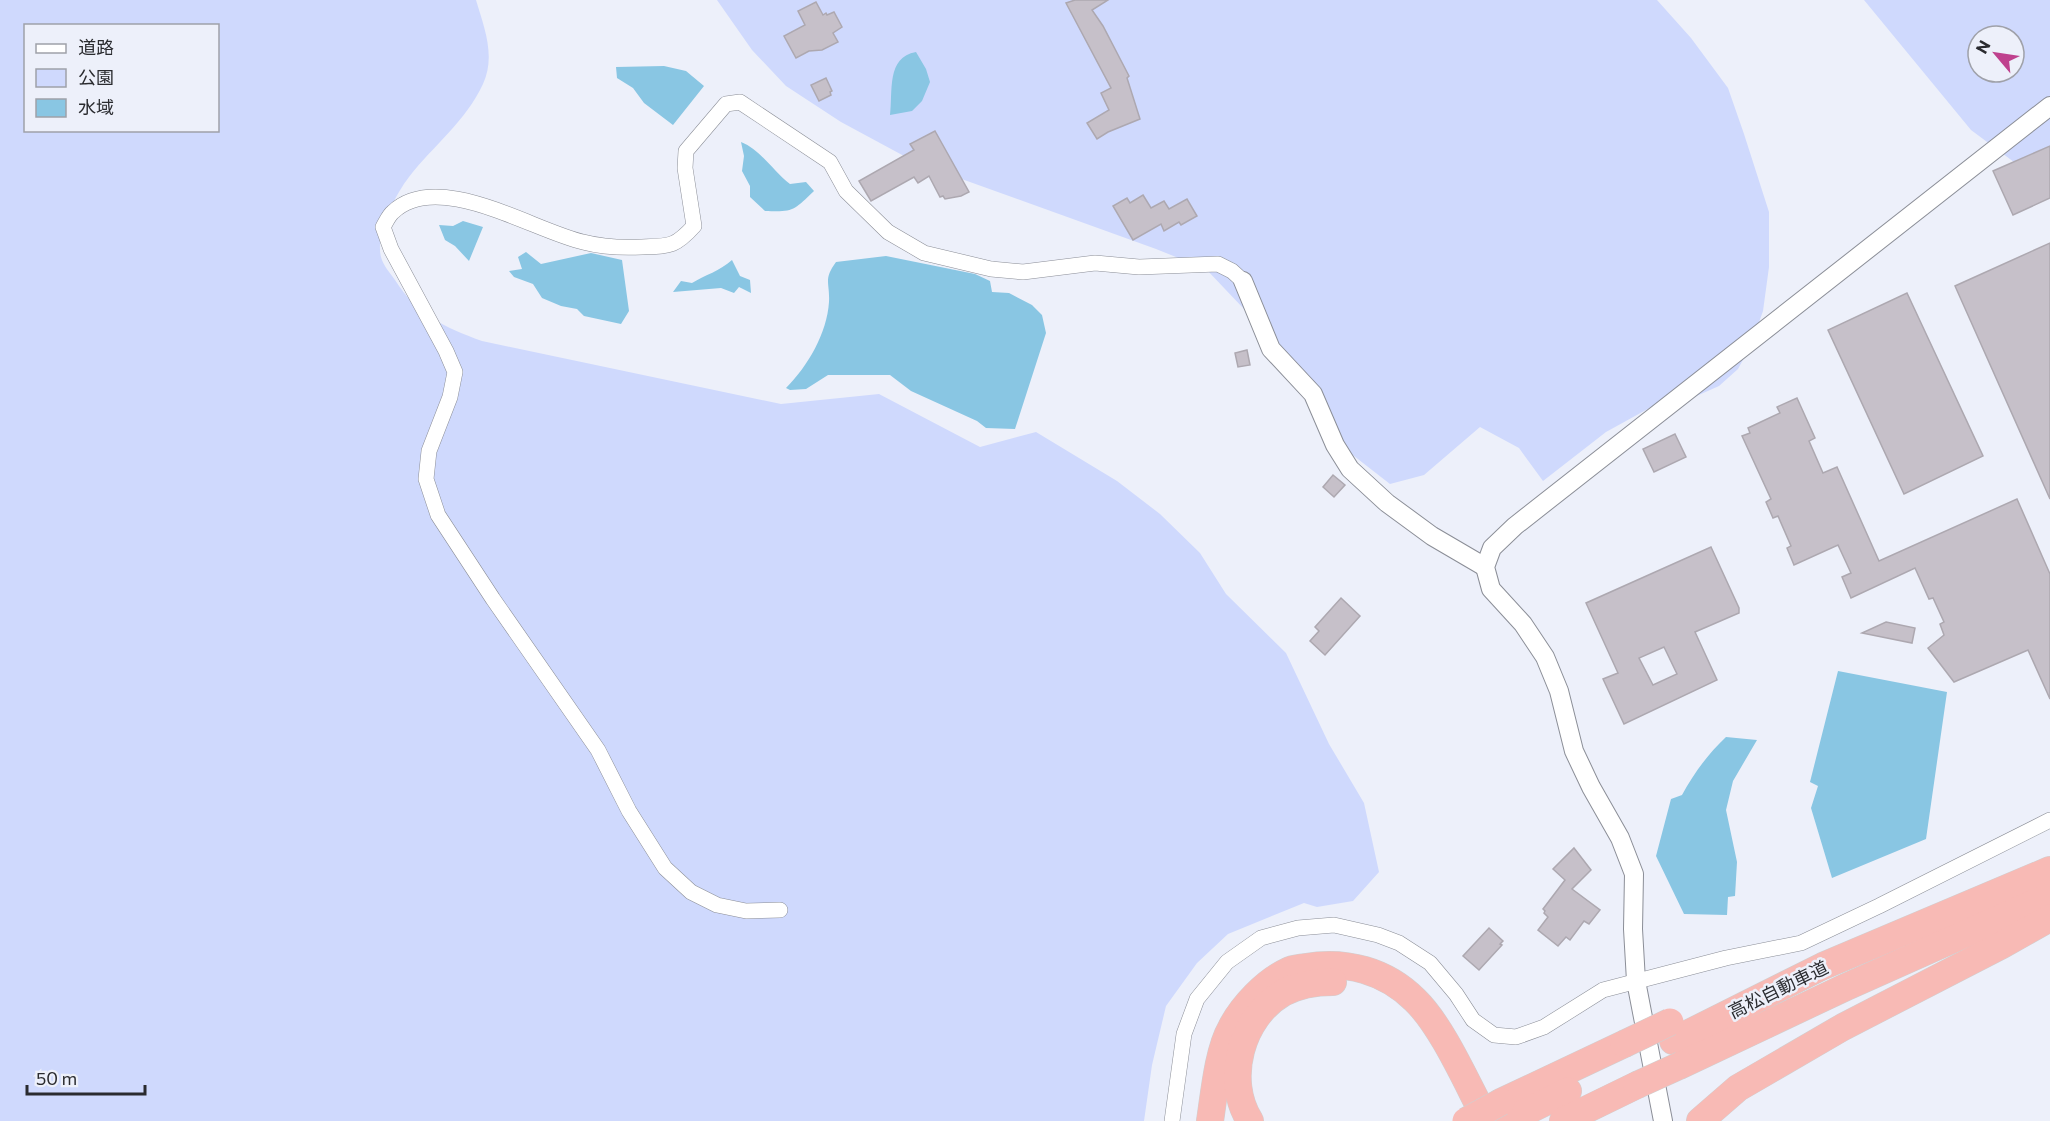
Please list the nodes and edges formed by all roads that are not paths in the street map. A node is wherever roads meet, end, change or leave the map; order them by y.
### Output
1 (2050, 106) edge
2 (1243, 281) joint
3 (1485, 567) junction
4 (2050, 820) edge
5 (2050, 870) edge
6 (2050, 896) edge
7 (780, 910) dead end
8 (2050, 918) edge
9 (1994, 922) junction
10 (1636, 981) junction
11 (1675, 1043) junction
12 (1630, 1064) junction
13 (1502, 1116) edge
14 (1172, 1121) edge
15 (1210, 1121) edge
16 (1250, 1121) edge
17 (1468, 1121) edge
18 (1563, 1121) edge
19 (1663, 1121) edge
20 (1700, 1121) edge

1 - 3 street
2 - 3 street
2 - 7 street
3 - 10 street
4 - 10 street
5 - 9 highway, 高松自動車道
6 - 9 highway, 高松自動車道
8 - 9 highway
9 - 11 highway, 高松自動車道
9 - 11 highway, 高松自動車道
9 - 20 highway
10 - 14 street
10 - 19 street
11 - 12 highway, 高松自動車道, bridge
11 - 12 highway, bridge
12 - 13 highway
12 - 18 highway, 高松自動車道
13 - 15 highway
13 - 17 highway, bridge
16 - 17 highway

